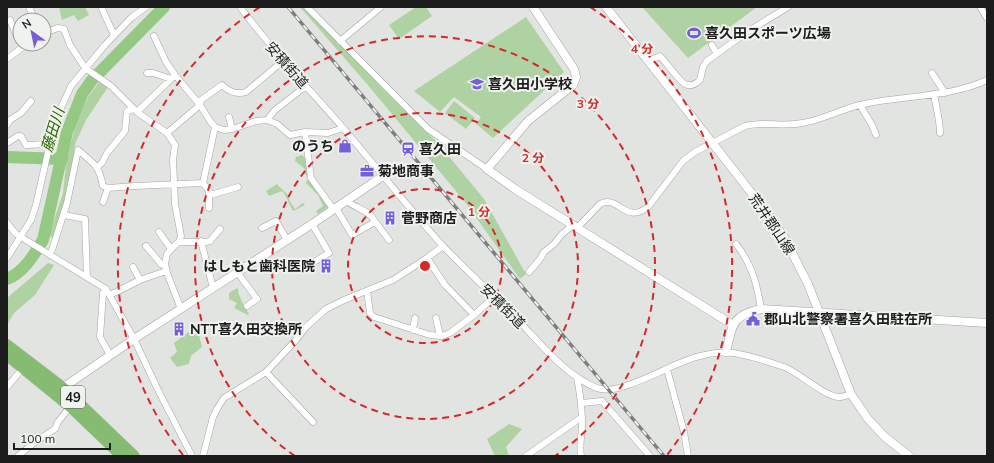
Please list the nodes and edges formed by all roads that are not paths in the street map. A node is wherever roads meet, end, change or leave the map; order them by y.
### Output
1 (146, 7) edge
2 (240, 7) edge
3 (307, 7) edge
4 (381, 7) edge
5 (533, 7) edge
6 (606, 7) edge
7 (788, 7) edge
8 (980, 7) edge
9 (102, 9) dead end
10 (987, 18) edge
11 (10, 20) dead end
12 (12, 25) edge
13 (52, 30) edge
14 (114, 35) junction
15 (154, 36) dead end
16 (340, 41) junction
17 (712, 45) dead end
18 (16, 52) edge
19 (717, 54) junction
20 (7, 59) edge
21 (648, 60) junction
22 (283, 61) junction
23 (85, 68) junction
24 (932, 72) dead end
25 (147, 73) dead end
26 (173, 77) junction
27 (987, 80) edge
28 (306, 86) junction
29 (945, 93) junction
30 (934, 94) junction
31 (31, 101) dead end
32 (200, 105) junction
33 (860, 105) junction
34 (136, 111) junction
35 (229, 117) dead end
36 (267, 120) junction
37 (7, 126) edge
38 (215, 127) junction
39 (343, 128) junction
40 (232, 129) junction
41 (305, 132) junction
42 (940, 133) dead end
43 (167, 134) junction
44 (876, 135) dead end
45 (7, 143) edge
46 (49, 144) junction
47 (713, 144) junction
48 (97, 167) junction
49 (487, 169) junction
50 (383, 176) junction
51 (203, 183) junction
52 (174, 185) junction
53 (238, 187) dead end
54 (108, 188) junction
55 (210, 195) junction
56 (347, 201) junction
57 (104, 202) dead end
58 (209, 208) dead end
59 (335, 209) junction
60 (64, 215) junction
61 (374, 220) junction
62 (7, 223) edge
63 (312, 224) junction
64 (575, 227) junction
65 (262, 228) dead end
66 (220, 229) dead end
67 (159, 232) dead end
68 (20, 236) junction
69 (287, 240) junction
70 (389, 240) dead end
71 (201, 241) junction
72 (179, 242) junction
73 (736, 244) dead end
74 (146, 246) dead end
75 (443, 246) junction
76 (171, 249) junction
77 (51, 252) junction
78 (7, 258) edge
79 (427, 258) junction
80 (133, 267) dead end
81 (166, 268) junction
82 (304, 268) dead end
83 (237, 272) junction
84 (529, 272) dead end
85 (87, 277) junction
86 (140, 280) junction
87 (213, 288) junction
88 (106, 289) junction
89 (367, 291) junction
90 (110, 295) junction
91 (494, 296) junction
92 (247, 306) dead end
93 (181, 309) junction
94 (761, 309) junction
95 (819, 313) junction
96 (474, 315) junction
97 (415, 318) dead end
98 (436, 318) dead end
99 (987, 323) edge
100 (732, 324) junction
101 (413, 330) junction
102 (440, 336) junction
103 (134, 339) junction
104 (7, 345) edge
105 (726, 352) junction
106 (7, 355) edge
107 (110, 355) junction
108 (24, 368) junction
109 (667, 369) junction
110 (266, 372) junction
111 (577, 377) junction
112 (7, 387) edge
113 (59, 391) junction
114 (851, 394) junction
115 (582, 403) junction
116 (70, 407) junction
117 (582, 417) junction
118 (313, 422) dead end
119 (18, 456) edge
120 (122, 456) edge
121 (134, 456) edge
122 (192, 456) edge
123 (203, 456) edge
124 (526, 456) edge
125 (581, 456) edge
126 (650, 456) edge
127 (688, 456) edge
128 (909, 456) edge

1 - 14 street
2 - 22 street, 安積街道
3 - 16 street
4 - 16 street
5 - 49 street
6 - 21 street, 荒井郡山線
7 - 19 street
8 - 10 street
9 - 14 street
11 - 12 street
13 - 23 street
14 - 23 street
15 - 26 street
16 - 49 street
17 - 19 street
18 - 20 street
19 - 21 street
21 - 47 street, 荒井郡山線
22 - 28 street, 安積街道
22 - 32 street
23 - 34 street
23 - 46 street
24 - 29 street
25 - 26 street
26 - 32 street
26 - 34 street
27 - 29 street
28 - 36 street
28 - 39 street, 安積街道
29 - 30 street
30 - 33 street
30 - 42 street
31 - 37 street
32 - 38 street
32 - 43 street
33 - 44 street
33 - 47 street
34 - 43 street
34 - 48 street
35 - 40 street
36 - 40 street
36 - 41 street
38 - 40 street
38 - 51 street
39 - 41 street
39 - 50 street, 安積街道
41 - 59 street
43 - 52 street
45 - 46 street
46 - 68 street
47 - 64 street
47 - 95 street, 荒井郡山線
48 - 54 street
48 - 60 street
49 - 64 street
50 - 56 street
50 - 75 street, 安積街道
51 - 52 street
51 - 55 street
52 - 54 street
52 - 72 street
53 - 55 street
54 - 57 street
55 - 58 street
56 - 59 street
56 - 61 street
59 - 61 street
59 - 63 street
60 - 77 street
60 - 85 street
61 - 70 street
62 - 68 street
63 - 69 street
63 - 82 street
64 - 84 street
64 - 100 street
65 - 69 street
66 - 71 street
67 - 76 street
68 - 77 street
68 - 78 street
69 - 83 street
71 - 72 street
71 - 87 street
72 - 76 street
73 - 94 street
74 - 81 street
75 - 79 street
75 - 91 street, 安積街道
76 - 81 street
77 - 85 street
79 - 89 street
79 - 96 street
80 - 86 street
81 - 86 street
81 - 93 street
83 - 87 street
83 - 92 street
85 - 88 street
86 - 90 street
87 - 93 street
88 - 90 street
88 - 107 street
89 - 101 street
89 - 110 street
90 - 103 street
91 - 96 street
91 - 111 street, 安積街道
93 - 103 street
94 - 95 street
94 - 100 street
95 - 99 street
95 - 114 street, 荒井郡山線
96 - 102 street
97 - 101 street
98 - 102 street
100 - 105 street
101 - 102 street
103 - 107 street
103 - 122 street
104 - 113 highway, 49
105 - 109 street, 安積街道
105 - 114 street, 安積街道
106 - 108 highway, 49
107 - 113 street
108 - 112 street
108 - 113 highway, 49
109 - 111 street, 安積街道
109 - 127 street
110 - 118 street
110 - 123 street
111 - 115 street
113 - 116 highway, 49
113 - 121 highway, 49
114 - 128 street, 荒井郡山線
115 - 117 street
115 - 126 street
116 - 119 street
116 - 120 highway, 49
117 - 124 street
117 - 125 street

